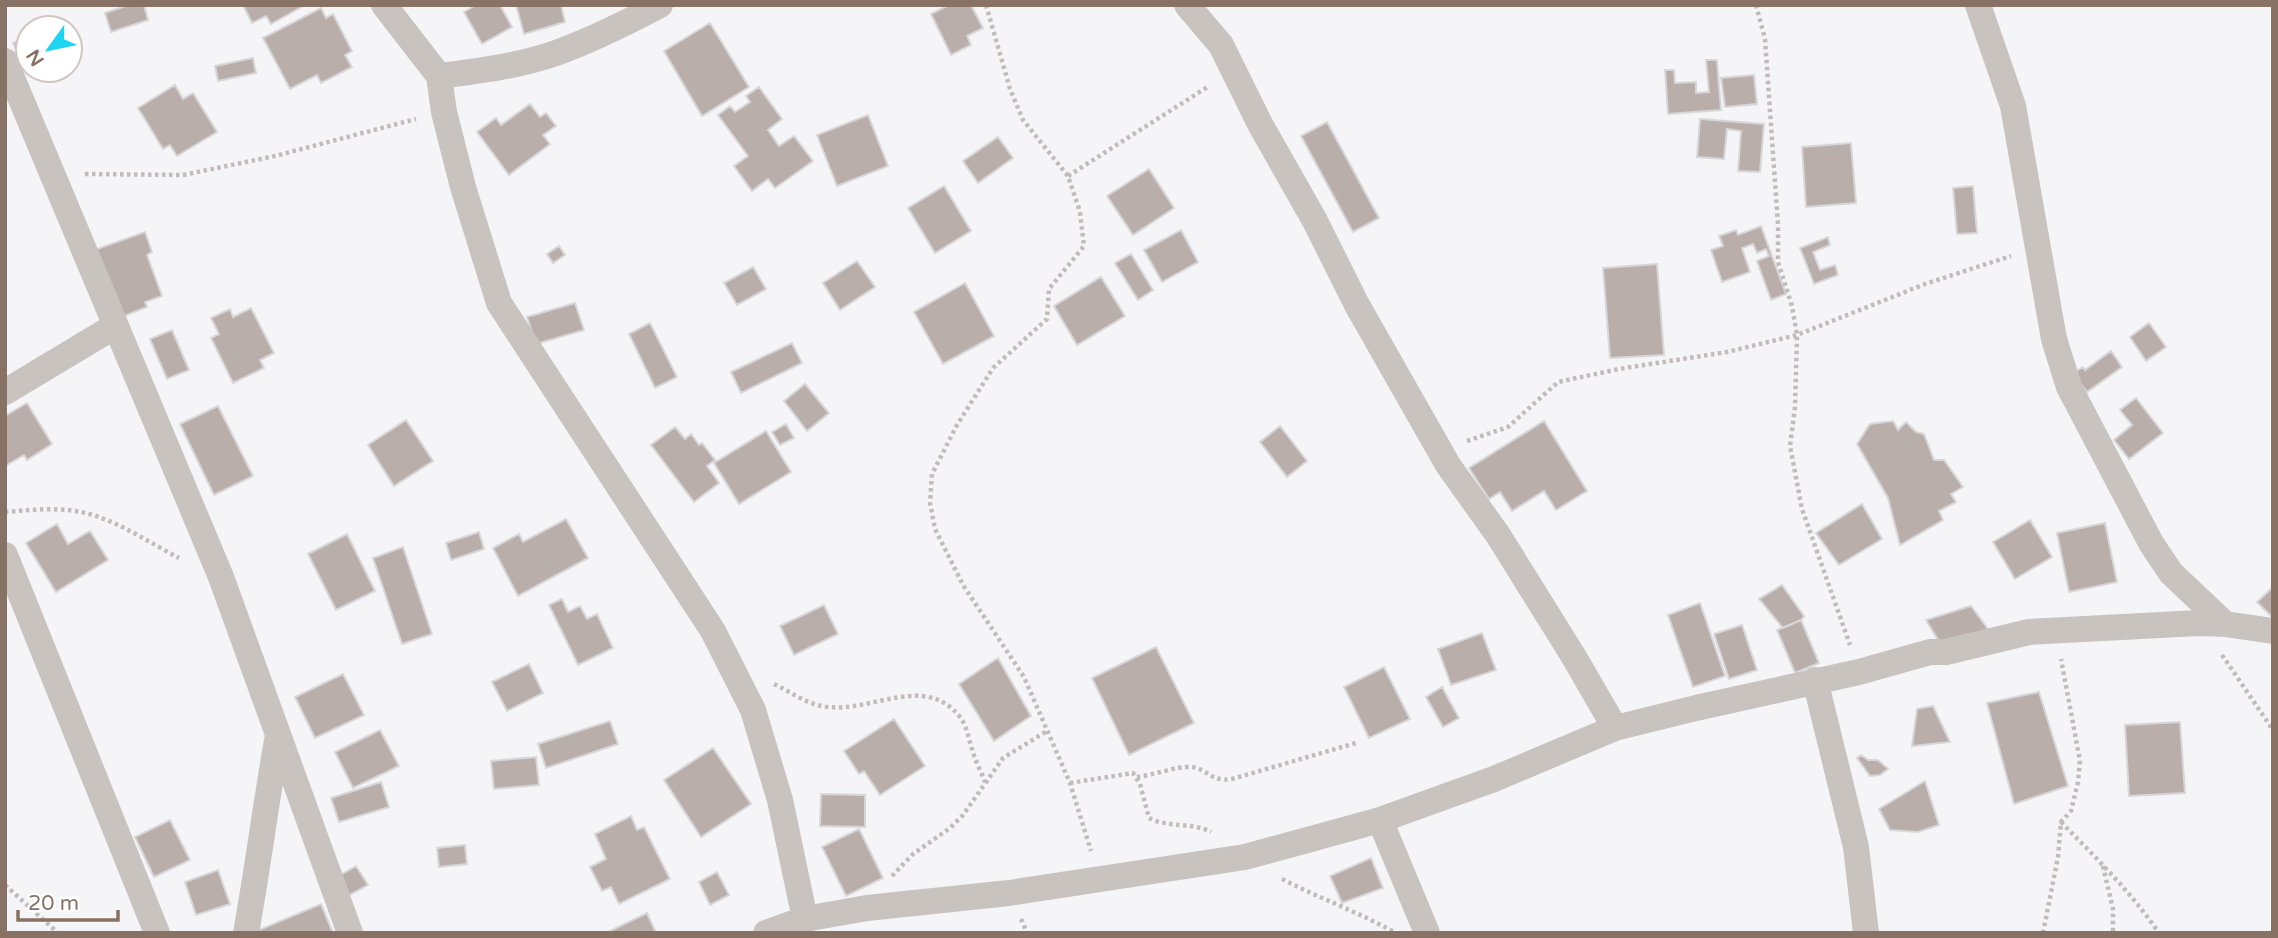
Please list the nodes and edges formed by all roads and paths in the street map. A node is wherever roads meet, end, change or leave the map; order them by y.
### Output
1 (384, 5) edge
2 (660, 5) edge
3 (986, 5) edge
4 (1187, 5) edge
5 (1756, 5) edge
6 (1978, 5) edge
7 (5, 61) edge
8 (1233, 70) junction
9 (439, 76) junction
10 (444, 112) junction
11 (50, 172) junction
12 (1068, 176) junction
13 (2039, 247) junction
14 (115, 326) junction
15 (1797, 335) junction
16 (5, 391) edge
17 (1440, 451) junction
18 (5, 512) edge
19 (5, 555) edge
20 (221, 577) junction
21 (2198, 623) junction
22 (2225, 624) junction
23 (2055, 630) junction
24 (2273, 631) edge
25 (732, 665) junction
26 (1859, 671) junction
27 (1815, 680) junction
28 (1615, 728) junction
29 (2273, 730) edge
30 (1047, 731) junction
31 (278, 734) junction
32 (1356, 743) dead end
33 (1137, 777) junction
34 (985, 782) junction
35 (1069, 783) junction
36 (1380, 820) junction
37 (2061, 822) junction
38 (1245, 857) junction
39 (2102, 865) junction
40 (1100, 878) junction
41 (5, 885) edge
42 (867, 908) junction
43 (805, 919) junction
44 (58, 933) edge
45 (157, 933) edge
46 (246, 933) edge
47 (350, 933) edge
48 (766, 933) edge
49 (1395, 933) edge
50 (1427, 933) edge
51 (1866, 933) edge
52 (2043, 933) edge
53 (2113, 933) edge
54 (2159, 933) edge

1 - 9 street
2 - 9 street
3 - 12 path
4 - 8 street
5 - 15 path
6 - 13 street
7 - 11 street
8 - 12 path
8 - 17 street
9 - 10 street
10 - 11 path
10 - 25 street
11 - 14 street
12 - 30 path
13 - 15 path
13 - 22 street
14 - 16 street
14 - 20 street
15 - 17 path
15 - 26 path
17 - 28 street
18 - 20 path
19 - 45 street
20 - 31 street
21 - 22 street
21 - 23 street
21 - 29 path
22 - 24 street
23 - 26 street
23 - 37 path
25 - 34 path
25 - 43 street
26 - 27 street
27 - 28 street
27 - 51 street
28 - 36 street
30 - 34 path
30 - 35 path
31 - 46 street
31 - 47 street
32 - 33 path
33 - 35 path
33 - 38 path
34 - 42 path
35 - 40 path
36 - 38 street
36 - 50 street
37 - 39 path
37 - 52 path
38 - 40 street
38 - 49 path
39 - 53 path
39 - 54 path
40 - 42 street
41 - 44 path
42 - 43 street
43 - 48 street

